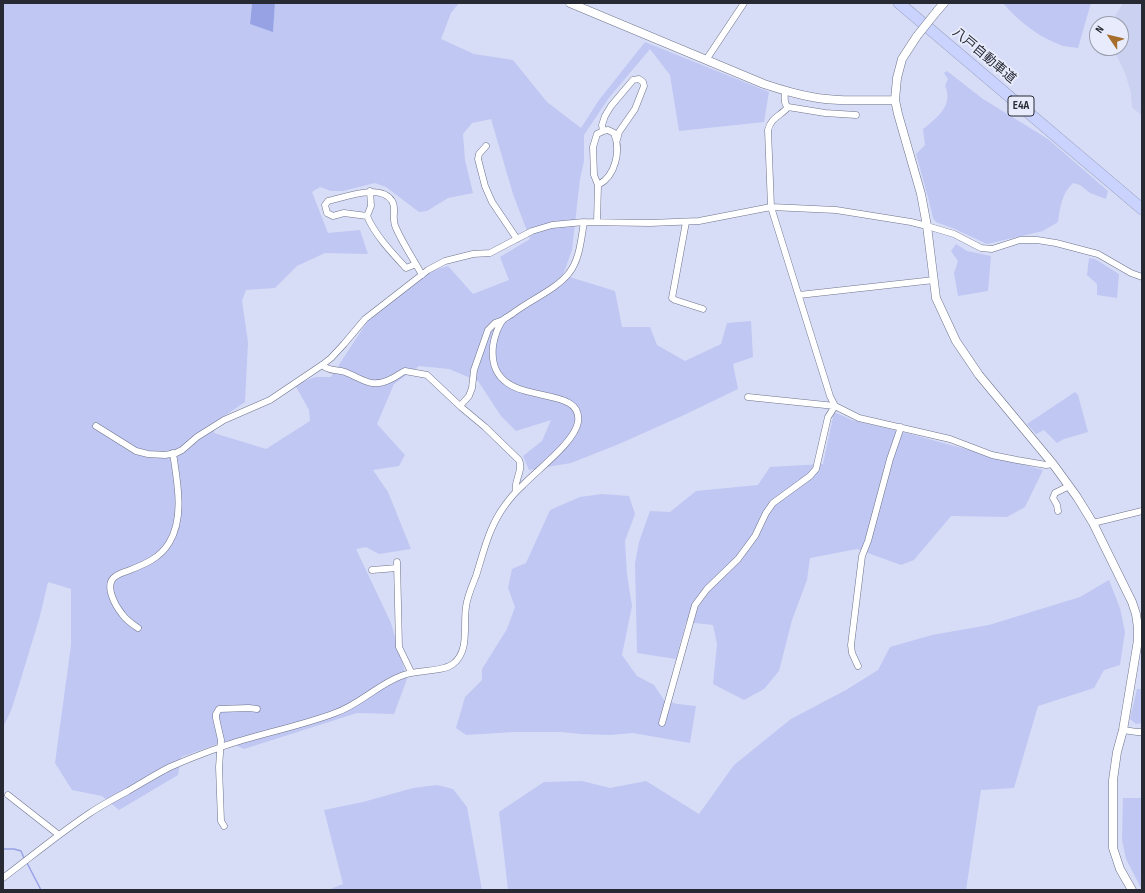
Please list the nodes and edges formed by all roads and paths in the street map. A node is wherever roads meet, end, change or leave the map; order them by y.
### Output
1 (570, 3) edge
2 (744, 3) edge
3 (899, 3) edge
4 (944, 3) edge
5 (706, 60) junction
6 (785, 90) junction
7 (895, 100) junction
8 (788, 107) junction
9 (856, 115) dead end
10 (603, 131) junction
11 (617, 140) junction
12 (486, 146) dead end
13 (598, 185) junction
14 (370, 192) junction
15 (771, 207) junction
16 (1142, 209) edge
17 (367, 216) junction
18 (584, 222) junction
19 (597, 222) junction
20 (686, 222) junction
21 (928, 226) junction
22 (517, 239) junction
23 (416, 264) junction
24 (422, 275) junction
25 (1142, 277) edge
26 (934, 280) junction
27 (799, 294) junction
28 (703, 309) dead end
29 (503, 320) junction
30 (322, 365) junction
31 (748, 397) dead end
32 (460, 406) junction
33 (834, 406) junction
34 (96, 426) dead end
35 (901, 427) junction
36 (173, 453) junction
37 (1053, 464) junction
38 (1069, 486) junction
39 (516, 492) junction
40 (1058, 511) dead end
41 (1142, 511) edge
42 (1093, 523) junction
43 (372, 570) dead end
44 (138, 628) dead end
45 (858, 666) dead end
46 (412, 672) junction
47 (257, 709) dead end
48 (662, 723) dead end
49 (1123, 730) junction
50 (1142, 732) edge
51 (220, 747) junction
52 (8, 795) dead end
53 (224, 826) dead end
54 (59, 835) junction
55 (3, 878) edge
56 (1132, 890) edge

1 - 5 street
2 - 5 street
3 - 16 highway, 八戸自動車道 / E4A
4 - 7 street, bridge
5 - 6 street
6 - 7 street
6 - 8 street
7 - 21 street
8 - 9 street
8 - 15 street
10 - 11 street
10 - 11 street
10 - 13 street
11 - 13 street
12 - 22 street
13 - 19 street
14 - 17 street
14 - 17 street
14 - 23 street
15 - 20 street
15 - 21 street
15 - 27 street
17 - 23 street
18 - 19 street
18 - 22 street
18 - 29 street
19 - 20 street
20 - 28 street
21 - 25 street
21 - 26 street
22 - 24 street
23 - 24 street
24 - 30 street
26 - 27 street
26 - 37 street
27 - 33 street
29 - 32 street
29 - 39 street
30 - 32 street
30 - 36 street
31 - 33 street
32 - 39 street
33 - 35 street
33 - 48 street
34 - 36 street
35 - 37 street
35 - 45 street
36 - 44 street
37 - 38 street
38 - 40 street
38 - 42 street
39 - 46 street
41 - 42 street
42 - 49 street
43 - 46 street
46 - 51 street
47 - 51 street
49 - 50 street
49 - 56 street
51 - 53 street
51 - 54 street
52 - 54 street
54 - 55 street

